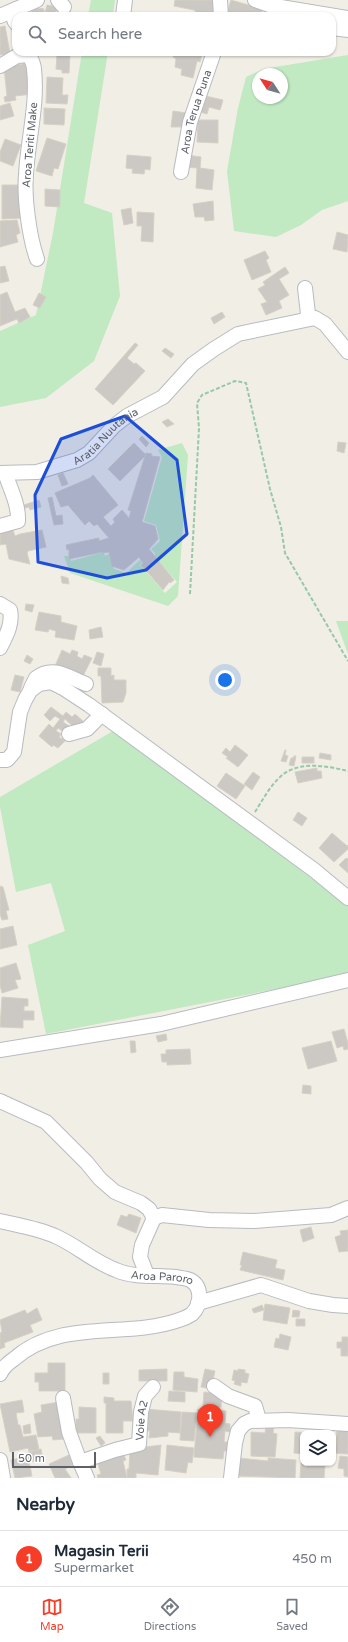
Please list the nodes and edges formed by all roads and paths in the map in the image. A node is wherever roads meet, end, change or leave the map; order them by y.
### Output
1 (37, 0) edge
2 (125, 0) edge
3 (220, 0) edge
4 (263, 1) edge
5 (16, 9) junction
6 (15, 12) edge
7 (124, 12) edge
8 (221, 12) edge
9 (318, 12) edge
10 (0, 16) edge
11 (336, 16) edge
12 (348, 18) edge
13 (336, 28) edge
14 (348, 30) edge
15 (17, 56) edge
16 (30, 56) edge
17 (213, 56) edge
18 (0, 66) edge
19 (181, 172) dead end
20 (37, 259) dead end
21 (306, 288) dead end
22 (306, 319) junction
23 (348, 352) edge
24 (2, 473) edge
25 (0, 526) edge
26 (190, 594) dead end
27 (0, 604) edge
28 (0, 648) edge
29 (348, 661) edge
30 (86, 684) dead end
31 (30, 691) junction
32 (102, 714) junction
33 (69, 734) dead end
34 (0, 760) edge
35 (348, 771) edge
36 (249, 822) junction
37 (348, 898) edge
38 (348, 980) edge
39 (0, 1050) edge
40 (0, 1101) edge
41 (348, 1208) edge
42 (154, 1218) junction
43 (0, 1220) edge
44 (147, 1275) junction
45 (198, 1303) junction
46 (348, 1306) edge
47 (1, 1370) edge
48 (154, 1386) dead end
49 (214, 1386) dead end
50 (63, 1398) dead end
51 (259, 1420) junction
52 (348, 1424) edge
53 (0, 1460) edge
54 (80, 1462) junction
55 (2, 1478) edge
56 (87, 1478) edge
57 (231, 1478) edge

1 - 5 street
2 - 7 street
3 - 8 street
4 - 9 street
5 - 6 street
5 - 10 street
11 - 12 street
13 - 14 street
15 - 18 street, Aroa Teriti Make
16 - 20 street, Aroa Teriti Make
17 - 19 street, Aroa Terua Puna
21 - 22 street
22 - 23 street
22 - 24 street, Aratia Nuutania
24 - 25 street
26 - 29 path
27 - 28 street
30 - 31 street
31 - 32 street
31 - 34 street
32 - 33 street
32 - 36 street
35 - 36 path
36 - 37 street
38 - 39 street
40 - 42 street
41 - 42 street
42 - 44 street
43 - 44 street, Aroa Paroro
44 - 45 street, Aroa Paroro
45 - 46 street
45 - 47 street, Aroa Paroro
48 - 54 street, Voie A2
49 - 51 street
50 - 54 street
51 - 52 street
51 - 57 street
53 - 55 street
54 - 56 street

